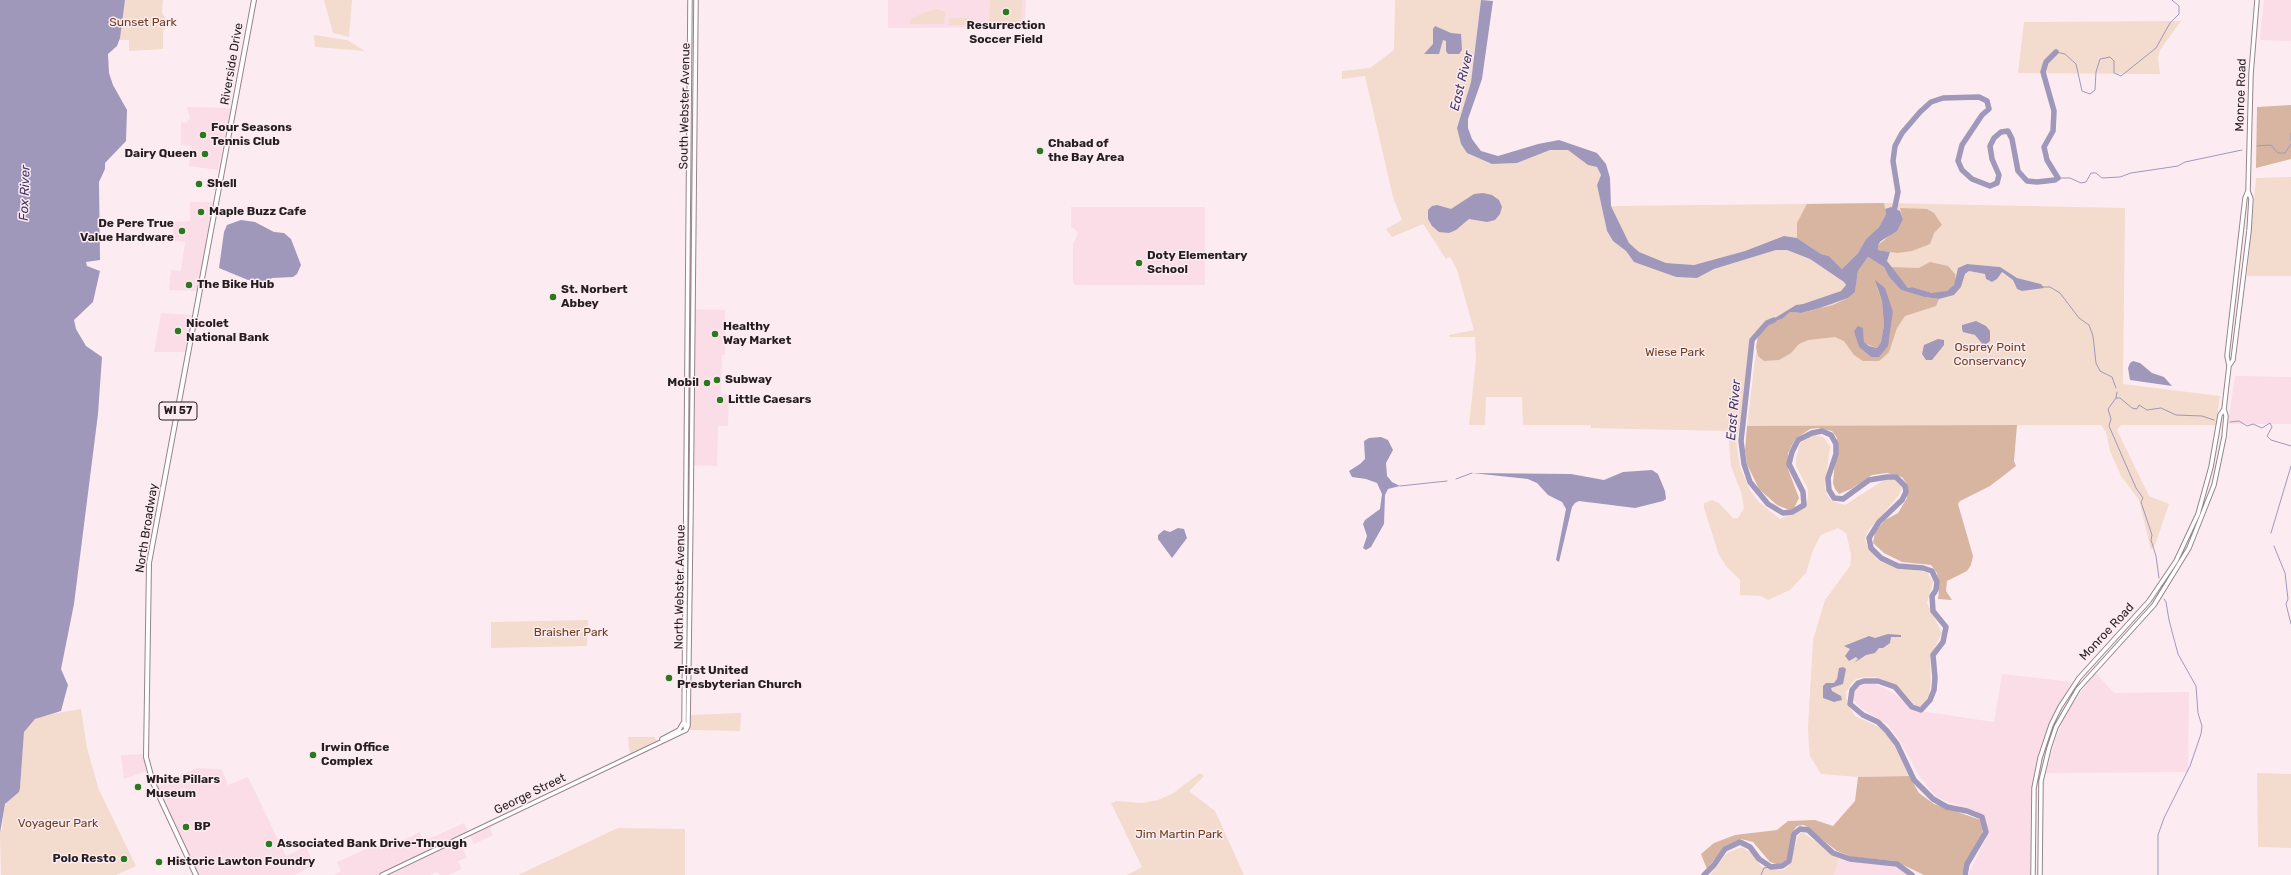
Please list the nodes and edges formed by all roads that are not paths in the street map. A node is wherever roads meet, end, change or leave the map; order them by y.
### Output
1 (254, 0) edge
2 (690, 0) edge
3 (696, 0) edge
4 (2257, 0) edge
5 (2248, 191) junction
6 (688, 212) joint
7 (694, 213) joint
8 (209, 249) joint
9 (2229, 366) junction
10 (2224, 409) junction
11 (684, 722) junction
12 (686, 730) junction
13 (656, 744) junction
14 (196, 875) edge
15 (382, 875) edge
16 (2033, 875) edge
17 (2040, 875) edge

1 - 8 main road, Riverside Drive / WI 57
2 - 6 main road, South Webster Avenue
3 - 7 main road, South Webster Avenue
4 - 5 main road, Monroe Road
5 - 9 main road, Monroe Road
5 - 9 main road, Monroe Road
6 - 11 main road, North Webster Avenue
7 - 12 main road, North Webster Avenue
8 - 14 main road, North Broadway / WI 57
9 - 10 main road, Monroe Road
10 - 16 main road, Monroe Road
10 - 17 main road, Monroe Road
11 - 12 main road, North Webster Avenue
11 - 13 main road
12 - 13 main road, George Street
13 - 15 main road, George Street

